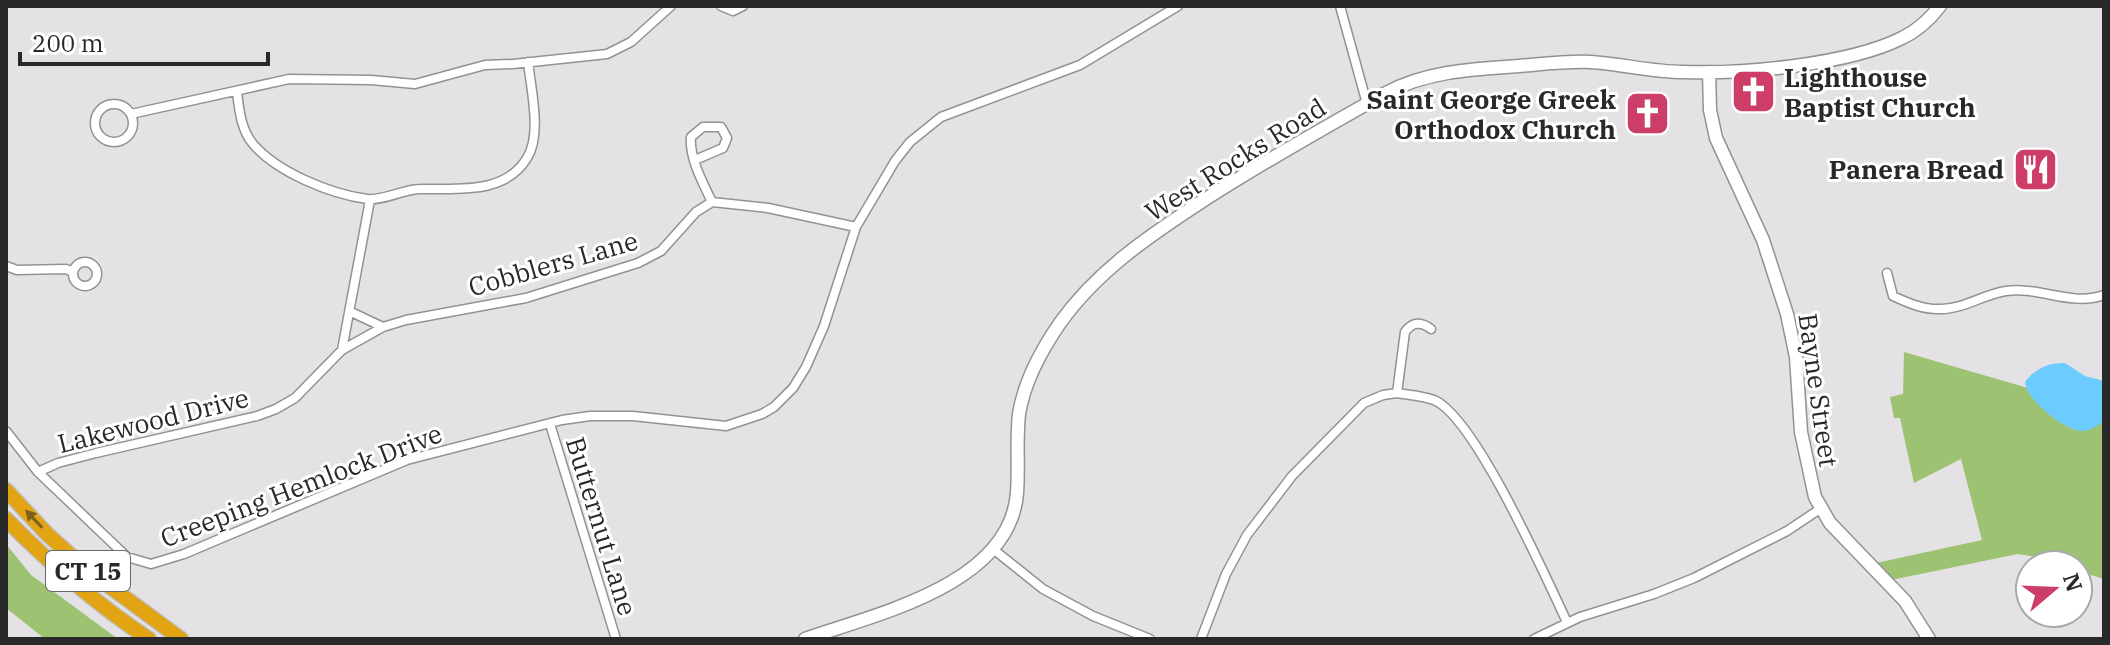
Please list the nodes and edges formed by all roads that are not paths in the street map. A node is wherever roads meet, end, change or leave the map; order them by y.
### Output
1 (671, 6) edge
2 (721, 6) edge
3 (743, 6) edge
4 (1178, 6) edge
5 (1340, 6) edge
6 (1940, 6) edge
7 (528, 62) junction
8 (1709, 72) junction
9 (237, 92) junction
10 (1367, 104) junction
11 (131, 114) junction
12 (695, 160) junction
13 (370, 200) junction
14 (712, 202) junction
15 (856, 227) junction
16 (6, 266) edge
17 (73, 272) dead end
18 (1887, 273) dead end
19 (2104, 295) edge
20 (351, 312) junction
21 (383, 327) junction
22 (1431, 329) dead end
23 (342, 350) junction
24 (1397, 393) junction
25 (550, 424) junction
26 (6, 431) edge
27 (38, 472) junction
28 (6, 490) edge
29 (1820, 509) junction
30 (6, 519) edge
31 (993, 549) junction
32 (1567, 622) junction
33 (1128, 635) edge
34 (149, 639) edge
35 (181, 639) edge
36 (616, 639) edge
37 (805, 639) edge
38 (1150, 639) edge
39 (1201, 639) edge
40 (1534, 639) edge
41 (1929, 639) edge

1 - 7 street
2 - 3 street
4 - 15 street, Creeping Hemlock Drive
5 - 10 street
6 - 8 main road, West Rocks Road
7 - 9 street
7 - 13 street
8 - 10 main road, West Rocks Road
8 - 29 main road, Bayne Street
9 - 11 street
9 - 13 street
10 - 31 main road, West Rocks Road
11 - 11 street
12 - 12 street
12 - 14 street
13 - 20 street
14 - 15 street
14 - 21 street, Cobblers Lane
15 - 25 street, Creeping Hemlock Drive
16 - 17 street
18 - 19 street
20 - 21 street
20 - 23 street
21 - 23 street, Cobblers Lane
22 - 24 street
23 - 27 street, Lakewood Drive
24 - 32 street
24 - 39 street
25 - 27 street, Creeping Hemlock Drive
25 - 36 street, Butternut Lane
26 - 27 street, Creeping Hemlock Drive
35 -> 28 highway, CT 15
29 - 32 street
29 - 41 main road, Bayne Street
30 - 34 highway, CT 15
31 - 33 street
31 - 37 main road, West Rocks Road
32 - 40 street
33 - 38 street

